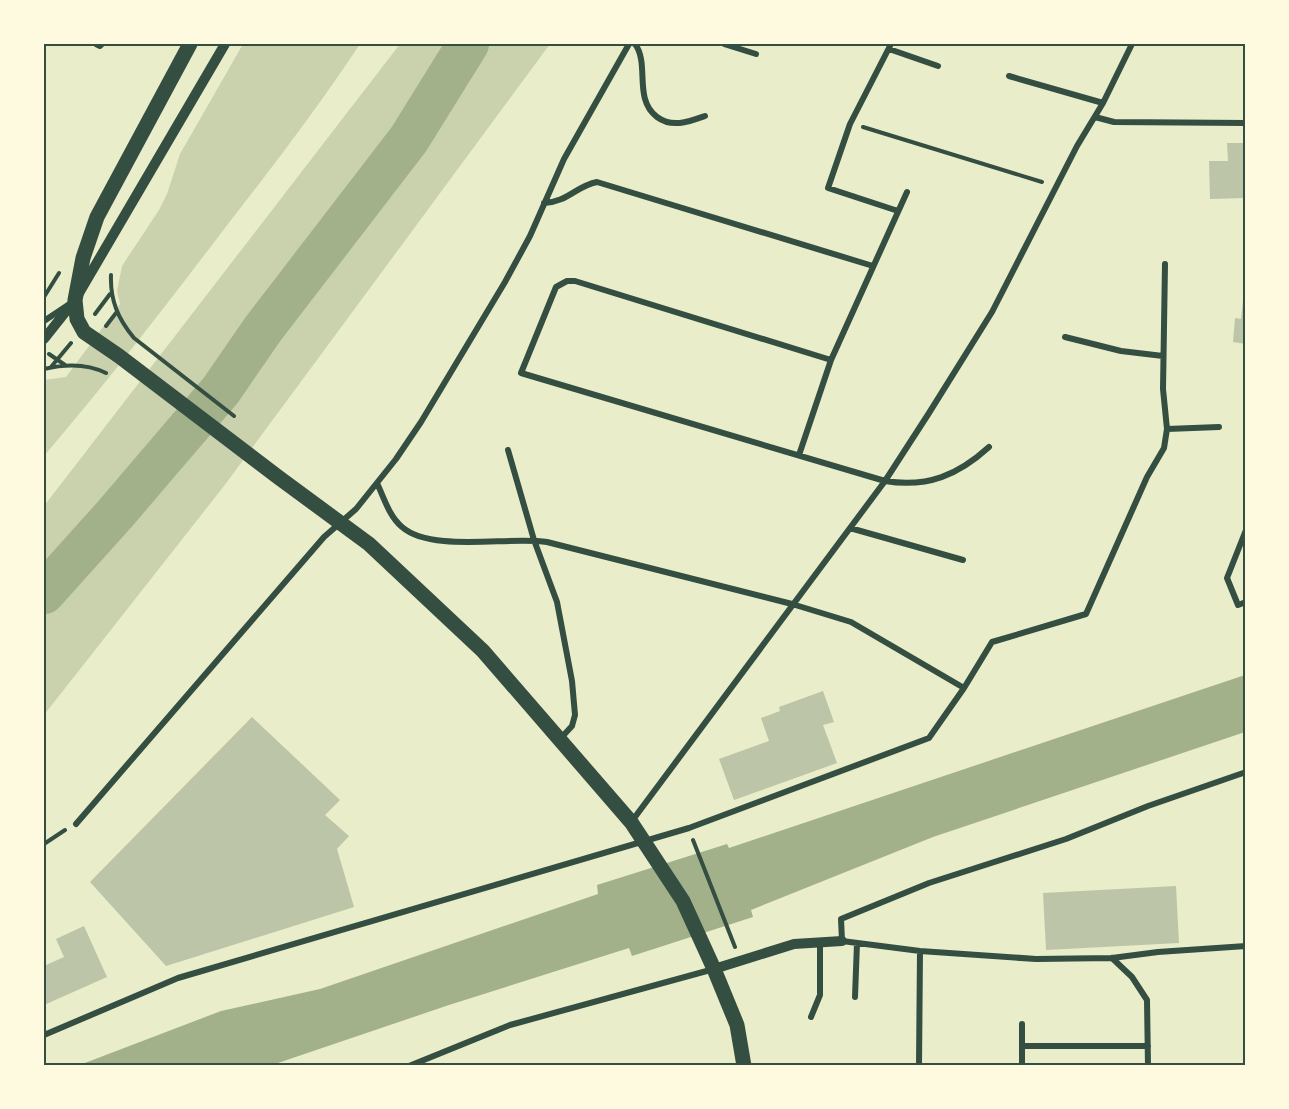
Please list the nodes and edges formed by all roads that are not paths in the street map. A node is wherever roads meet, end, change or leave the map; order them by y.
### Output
1 (96, 44) edge
2 (102, 44) edge
3 (190, 44) edge
4 (225, 44) edge
5 (629, 44) edge
6 (635, 44) edge
7 (724, 44) edge
8 (1132, 44) edge
9 (890, 46) edge
10 (756, 54) dead end
11 (938, 66) dead end
12 (1009, 76) dead end
13 (1103, 103) junction
14 (705, 116) dead end
15 (1095, 117) junction
16 (1245, 123) edge
17 (907, 192) dead end
18 (544, 202) junction
19 (898, 211) junction
20 (1166, 264) dead end
21 (873, 267) junction
22 (75, 300) junction
23 (44, 321) edge
24 (1065, 337) dead end
25 (44, 339) edge
26 (1163, 356) junction
27 (831, 360) junction
28 (1219, 428) dead end
29 (1167, 429) junction
30 (989, 447) dead end
31 (508, 450) dead end
32 (799, 455) junction
33 (885, 481) junction
34 (377, 483) junction
35 (340, 523) junction
36 (850, 528) junction
37 (1245, 530) edge
38 (534, 540) junction
39 (963, 560) dead end
40 (1245, 602) edge
41 (792, 604) junction
42 (964, 688) junction
43 (560, 740) junction
44 (1245, 772) edge
45 (631, 822) junction
46 (76, 824) road end
47 (645, 843) junction
48 (842, 941) junction
49 (820, 942) junction
50 (856, 943) junction
51 (1245, 946) edge
52 (920, 951) junction
53 (1112, 958) junction
54 (712, 964) junction
55 (855, 997) dead end
56 (811, 1017) dead end
57 (1022, 1024) dead end
58 (44, 1035) edge
59 (1022, 1046) junction
60 (1148, 1046) junction
61 (409, 1065) edge
62 (744, 1065) edge
63 (920, 1065) edge
64 (1022, 1065) edge
65 (1148, 1065) edge

1 - 2 street
3 - 22 main road
4 - 22 street
5 - 18 street
6 - 14 street
7 - 10 street
8 - 13 street
9 - 11 street
9 - 19 street
12 - 13 street
13 - 15 street
15 - 16 street
15 - 33 street
17 - 19 street
18 - 21 street
18 - 34 street
19 - 21 street
20 - 26 street
21 - 27 street
22 - 23 street
22 - 25 street
22 - 35 main road
24 - 26 street
26 - 29 street
27 - 32 street
27 - 32 street
28 - 29 street
29 - 42 street
30 - 33 street
31 - 38 street
32 - 33 street
33 - 36 street
34 - 35 street
34 - 38 street
35 - 43 main road
35 - 46 street
36 - 39 street
36 - 41 street
37 - 40 street
38 - 41 street
38 - 43 street
41 - 42 street
41 - 45 street
42 - 47 street
43 - 45 main road
44 - 48 street
45 - 47 main road
47 - 54 main road
47 - 58 street
48 - 49 street
48 - 50 street
49 - 54 street
49 - 56 street
50 - 52 street
50 - 55 street
51 - 53 street
52 - 53 street
52 - 63 street
53 - 60 street
54 - 61 street
54 - 62 main road
57 - 59 street
59 - 60 street
59 - 64 street
60 - 65 street

